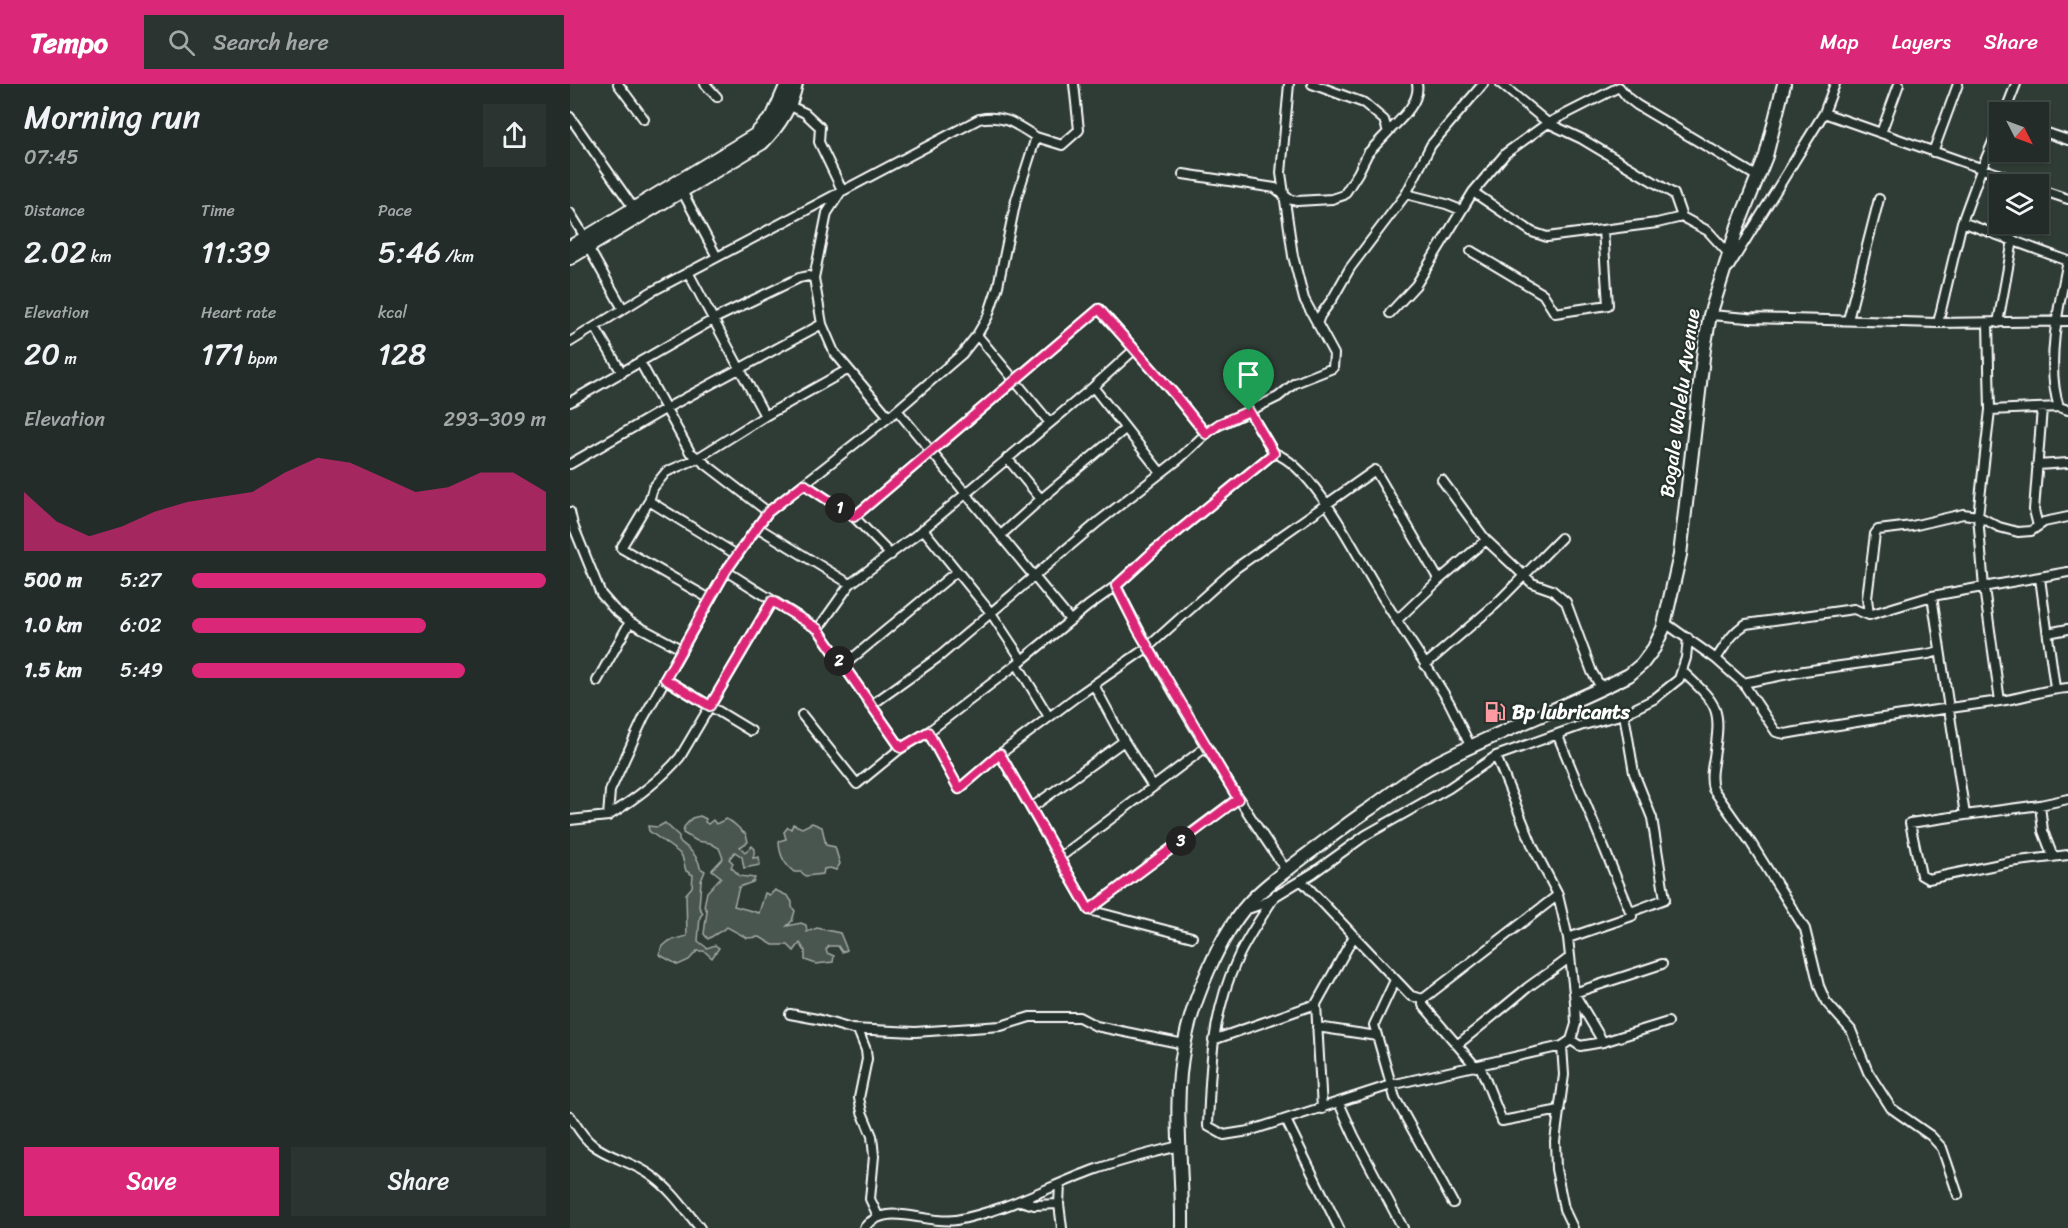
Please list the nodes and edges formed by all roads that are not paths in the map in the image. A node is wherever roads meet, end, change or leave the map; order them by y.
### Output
1 (618, 84) edge
2 (705, 84) edge
3 (787, 84) edge
4 (796, 84) edge
5 (1074, 84) edge
6 (1289, 84) edge
7 (1312, 84) edge
8 (1416, 84) edge
9 (1483, 84) edge
10 (1502, 84) edge
11 (1784, 84) edge
12 (1835, 84) edge
13 (1899, 84) edge
14 (1958, 84) edge
15 (2016, 84) edge
16 (1622, 86) edge
17 (717, 97) dead end
18 (2009, 102) edge
19 (790, 106) junction
20 (1824, 112) junction
21 (570, 117) edge
22 (644, 119) dead end
23 (1548, 123) junction
24 (1388, 132) junction
25 (1881, 133) junction
26 (2049, 134) edge
27 (1035, 137) junction
28 (2068, 140) edge
29 (1989, 151) edge
30 (1933, 152) junction
31 (1981, 170) junction
32 (1183, 174) dead end
33 (1994, 174) edge
34 (1758, 177) junction
35 (842, 190) junction
36 (682, 191) junction
37 (1473, 192) junction
38 (2049, 193) edge
39 (1283, 194) junction
40 (1406, 194) junction
41 (1879, 199) dead end
42 (2068, 199) edge
43 (1461, 210) junction
44 (637, 212) junction
45 (570, 213) edge
46 (1682, 218) junction
47 (1962, 222) junction
48 (1603, 230) junction
49 (2013, 240) junction
50 (587, 242) junction
51 (570, 247) edge
52 (1471, 251) dead end
53 (1729, 254) junction
54 (717, 256) junction
55 (570, 258) edge
56 (2068, 261) edge
57 (688, 272) junction
58 (814, 278) junction
59 (1721, 281) junction
60 (623, 309) junction
61 (1390, 313) dead end
62 (1710, 315) junction
63 (714, 319) junction
64 (1848, 320) junction
65 (2068, 321) edge
66 (2056, 322) junction
67 (1938, 323) junction
68 (1988, 323) junction
69 (1998, 323) junction
70 (822, 324) junction
71 (1317, 324) junction
72 (595, 327) junction
73 (977, 335) junction
74 (570, 342) edge
75 (1134, 350) junction
76 (640, 362) junction
77 (741, 368) junction
78 (847, 369) junction
79 (622, 373) junction
80 (1015, 380) junction
81 (1093, 387) junction
82 (570, 402) edge
83 (2059, 407) junction
84 (2042, 408) junction
85 (665, 409) junction
86 (897, 410) junction
87 (1990, 410) junction
88 (2068, 410) edge
89 (1249, 411) junction
90 (765, 416) junction
91 (889, 417) junction
92 (1050, 423) junction
93 (1125, 429) junction
94 (1206, 434) junction
95 (931, 451) junction
96 (1274, 453) junction
97 (1007, 458) junction
98 (696, 459) junction
99 (2068, 463) edge
100 (570, 464) edge
101 (2037, 465) junction
102 (1161, 473) junction
103 (1442, 480) dead end
104 (804, 484) junction
105 (966, 493) junction
106 (1041, 499) junction
107 (649, 501) junction
108 (1325, 503) junction
109 (570, 512) edge
110 (768, 512) junction
111 (1978, 516) junction
112 (854, 517) junction
113 (2068, 517) edge
114 (2038, 526) junction
115 (757, 527) junction
116 (923, 529) junction
117 (1001, 535) junction
118 (1561, 538) dead end
119 (1485, 540) junction
120 (737, 555) junction
121 (891, 555) junction
122 (726, 571) junction
123 (957, 571) junction
124 (2068, 572) edge
125 (1035, 575) junction
126 (1524, 576) junction
127 (2040, 578) junction
128 (1439, 580) junction
129 (850, 584) junction
130 (1116, 586) junction
131 (1984, 588) junction
132 (1932, 596) junction
133 (710, 599) junction
134 (772, 601) junction
135 (991, 613) junction
136 (1869, 615) junction
137 (1071, 620) junction
138 (1397, 620) junction
139 (630, 622) junction
140 (1664, 625) junction
141 (818, 629) junction
142 (2068, 629) edge
143 (2048, 633) junction
144 (1688, 638) junction
145 (1148, 647) junction
146 (681, 649) junction
147 (1940, 651) junction
148 (1716, 659) junction
149 (1019, 662) junction
150 (1425, 665) junction
151 (843, 666) junction
152 (1682, 671) junction
153 (665, 679) junction
154 (597, 681) dead end
155 (1743, 683) junction
156 (1094, 685) junction
157 (2055, 688) junction
158 (1602, 689) junction
159 (2068, 690) edge
160 (2000, 701) junction
161 (710, 706) junction
162 (870, 706) junction
163 (1949, 707) junction
164 (1624, 714) junction
165 (802, 716) dead end
166 (1049, 717) junction
167 (751, 731) dead end
168 (928, 732) junction
169 (1558, 736) junction
170 (1124, 741) junction
171 (1206, 747) junction
172 (1471, 747) junction
173 (901, 748) junction
174 (1000, 754) junction
175 (1496, 756) junction
176 (1153, 787) junction
177 (1238, 799) junction
178 (2068, 799) edge
179 (2040, 805) junction
180 (1031, 808) junction
181 (1965, 815) junction
182 (608, 816) junction
183 (570, 820) edge
184 (2068, 855) edge
185 (2053, 857) junction
186 (1059, 858) junction
187 (1286, 870) junction
188 (1301, 880) junction
189 (1276, 894) junction
190 (1558, 895) junction
191 (1089, 910) junction
192 (1244, 910) junction
193 (1631, 912) junction
194 (1354, 936) junction
195 (1192, 938) dead end
196 (1568, 938) junction
197 (1570, 957) junction
198 (1662, 964) dead end
199 (1395, 980) junction
200 (1574, 993) junction
201 (1423, 999) junction
202 (1316, 1004) junction
203 (790, 1014) dead end
204 (1668, 1022) dead end
205 (1317, 1027) junction
206 (858, 1030) junction
207 (1377, 1036) junction
208 (1213, 1040) junction
209 (1571, 1040) junction
210 (1603, 1042) junction
211 (1184, 1044) junction
212 (1457, 1045) junction
213 (1562, 1046) junction
214 (1478, 1066) junction
215 (1391, 1085) junction
216 (1339, 1103) junction
217 (1322, 1109) junction
218 (1560, 1110) junction
219 (570, 1116) edge
220 (1286, 1120) junction
221 (1179, 1146) junction
222 (1060, 1185) junction
223 (1958, 1195) dead end
224 (1020, 1201) junction
225 (1453, 1203) dead end
226 (1059, 1204) junction
227 (878, 1216) junction
228 (700, 1228) edge
229 (864, 1228) edge
230 (1062, 1228) edge
231 (1182, 1228) edge
232 (1339, 1228) edge
233 (1403, 1228) edge
234 (1573, 1228) edge

1 - 22 street
2 - 17 street
3 - 44 main road
4 - 19 main road
5 - 27 street
6 - 39 street
7 - 24 street
8 - 24 street
9 - 40 street
10 - 23 street
11 - 34 main road, Bogale Walelu Avenue
12 - 20 street
13 - 25 street
14 - 30 street
15 - 18 street
16 - 23 street
16 - 34 street
19 - 35 street
19 - 36 main road
20 - 25 street
20 - 59 street
21 - 44 street
23 - 37 street
23 - 46 street
24 - 39 street
25 - 30 street
26 - 28 street
27 - 35 street
27 - 73 street
29 - 31 street
30 - 31 street
31 - 33 street
31 - 47 street
32 - 39 street
34 - 53 main road, Bogale Walelu Avenue
35 - 54 street
35 - 58 street
36 - 44 main road
36 - 54 street
37 - 43 street
37 - 48 street
38 - 42 street
39 - 71 street
40 - 43 street
40 - 71 street
41 - 64 street
43 - 61 street
44 - 50 main road
45 - 50 street
46 - 48 street
46 - 53 street
47 - 49 street
47 - 67 street
48 - 52 street
49 - 56 street
49 - 69 street
50 - 51 main road
50 - 55 main road
50 - 60 street
53 - 59 main road, Bogale Walelu Avenue
54 - 57 street
56 - 66 street
57 - 60 street
57 - 63 street
58 - 63 street
58 - 70 street
59 - 62 main road, Bogale Walelu Avenue
60 - 72 street
62 - 64 street
62 - 140 main road, Bogale Walelu Avenue
63 - 76 street
63 - 77 street
64 - 67 street
65 - 66 street
66 - 69 street
66 - 83 street
67 - 68 street
68 - 69 street
68 - 87 street
70 - 77 street
70 - 78 street
71 - 89 street
72 - 74 street
72 - 79 street
73 - 80 street
73 - 86 street
75 - 80 street
75 - 81 street
75 - 94 street
76 - 79 street
76 - 85 street
77 - 85 street
77 - 90 street
78 - 90 street
78 - 91 street
79 - 82 street
80 - 92 street
80 - 95 street
81 - 92 street
81 - 93 street
83 - 84 street
83 - 88 street
84 - 87 street
84 - 101 street
85 - 98 street
85 - 100 street
86 - 91 street
86 - 95 street
87 - 111 street
89 - 94 street
89 - 96 street
90 - 98 street
91 - 104 street
92 - 97 street
93 - 102 street
93 - 106 street
94 - 102 street
95 - 105 street
95 - 112 street
96 - 108 street
96 - 130 street
97 - 105 street
97 - 106 street
98 - 107 street
98 - 110 street
99 - 101 street
101 - 114 street
102 - 125 street
103 - 119 street
104 - 110 street
104 - 112 street
105 - 116 street
105 - 117 street
106 - 117 street
107 - 120 street
107 - 133 street
108 - 128 street
108 - 138 street
108 - 145 street
109 - 139 street
110 - 115 street
111 - 114 street
111 - 131 street
111 - 136 street
112 - 121 street
113 - 114 street
115 - 120 street
115 - 129 street
116 - 121 street
116 - 123 street
117 - 125 street
118 - 126 street
119 - 126 street
119 - 128 street
120 - 122 street
121 - 129 street
122 - 133 street
122 - 134 street
123 - 135 street
123 - 151 street
124 - 127 street
125 - 135 street
125 - 137 street
126 - 150 street
126 - 158 street
127 - 131 street
127 - 143 street
128 - 138 street
129 - 141 street
130 - 137 street
130 - 145 street
131 - 132 street
131 - 160 street
132 - 136 street
132 - 147 street
133 - 146 street
134 - 141 street
134 - 161 street
135 - 149 street
135 - 162 street
136 - 148 street
137 - 149 street
138 - 150 street
139 - 146 street
139 - 154 street
140 - 144 street
140 - 158 main road, Bogale Walelu Avenue
141 - 151 street
142 - 143 street
143 - 157 street
144 - 148 street
144 - 152 street
145 - 156 street
145 - 171 street
146 - 153 street
147 - 155 street
147 - 163 street
148 - 155 street
149 - 166 street
149 - 168 street
150 - 172 street
151 - 162 street
152 - 164 street
152 - 223 street
153 - 161 street
153 - 182 street
155 - 163 street
156 - 166 street
156 - 170 street
157 - 159 street
157 - 160 street
158 - 172 main road, Bogale Walelu Avenue
160 - 163 street
161 - 167 street
161 - 182 street
162 - 173 street
163 - 181 street
164 - 169 street
164 - 193 street
165 - 173 street
166 - 174 street
168 - 173 street
168 - 174 street
169 - 175 street
169 - 193 street
170 - 176 street
170 - 180 street
171 - 176 street
171 - 177 street
172 - 187 main road, Bogale Walelu Avenue
174 - 180 street
175 - 188 street
175 - 190 street
176 - 186 street
177 - 187 street
177 - 191 street
178 - 179 street
179 - 181 street
179 - 185 street
180 - 186 street
181 - 185 street
182 - 183 street
184 - 185 street
186 - 191 street
187 - 192 main road, Bogale Walelu Avenue
188 - 189 street
188 - 194 street
189 - 192 street
189 - 208 street
190 - 196 street
190 - 201 street
191 - 195 street
192 - 211 main road, Bogale Walelu Avenue
193 - 196 street
194 - 199 street
194 - 202 street
196 - 197 street
197 - 200 street
197 - 212 street
198 - 200 street
199 - 201 street
199 - 207 street
200 - 209 street
200 - 210 street
201 - 212 street
202 - 205 street
202 - 208 street
203 - 206 street
204 - 210 street
205 - 207 street
205 - 217 street
206 - 211 street
206 - 227 street
207 - 215 street
208 - 220 street
209 - 210 street
209 - 213 street
211 - 221 main road, Bogale Walelu Avenue
212 - 214 street
213 - 214 street
213 - 218 street
214 - 215 street
214 - 218 street
215 - 216 street
215 - 225 street
216 - 217 street
216 - 233 street
217 - 220 street
218 - 234 street
219 - 228 street
220 - 232 street
221 - 222 street
221 - 231 main road, Bogale Walelu Avenue
222 - 224 street
222 - 226 street
224 - 226 street
224 - 227 street
226 - 230 street
227 - 229 street

